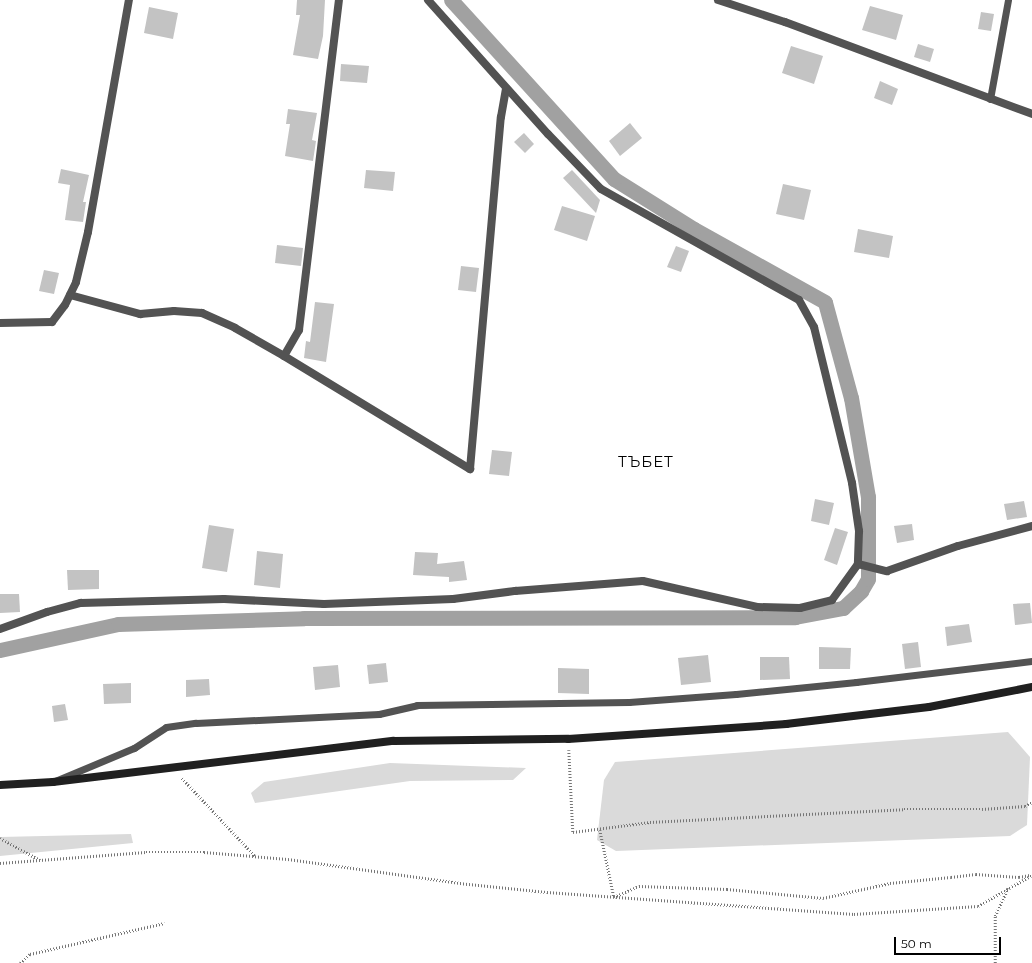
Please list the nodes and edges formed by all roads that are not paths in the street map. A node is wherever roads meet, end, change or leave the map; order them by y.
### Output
1 (129, 0) edge
2 (339, 0) edge
3 (428, 0) edge
4 (718, 0) edge
5 (1008, 0) edge
6 (506, 88) junction
7 (990, 99) junction
8 (1032, 114) edge
9 (70, 295) junction
10 (0, 323) edge
11 (284, 356) junction
12 (1032, 526) edge
13 (858, 564) junction
14 (0, 629) edge
15 (1032, 661) edge
16 (1032, 687) edge
17 (53, 782) junction
18 (0, 785) edge

1 - 9 street
2 - 11 street
3 - 6 street
4 - 7 street
5 - 7 lane
6 - 11 street
6 - 13 street
7 - 8 street
9 - 10 street
9 - 11 street
12 - 13 street
13 - 14 street
15 - 17 lane
16 - 17 main road
17 - 18 main road

